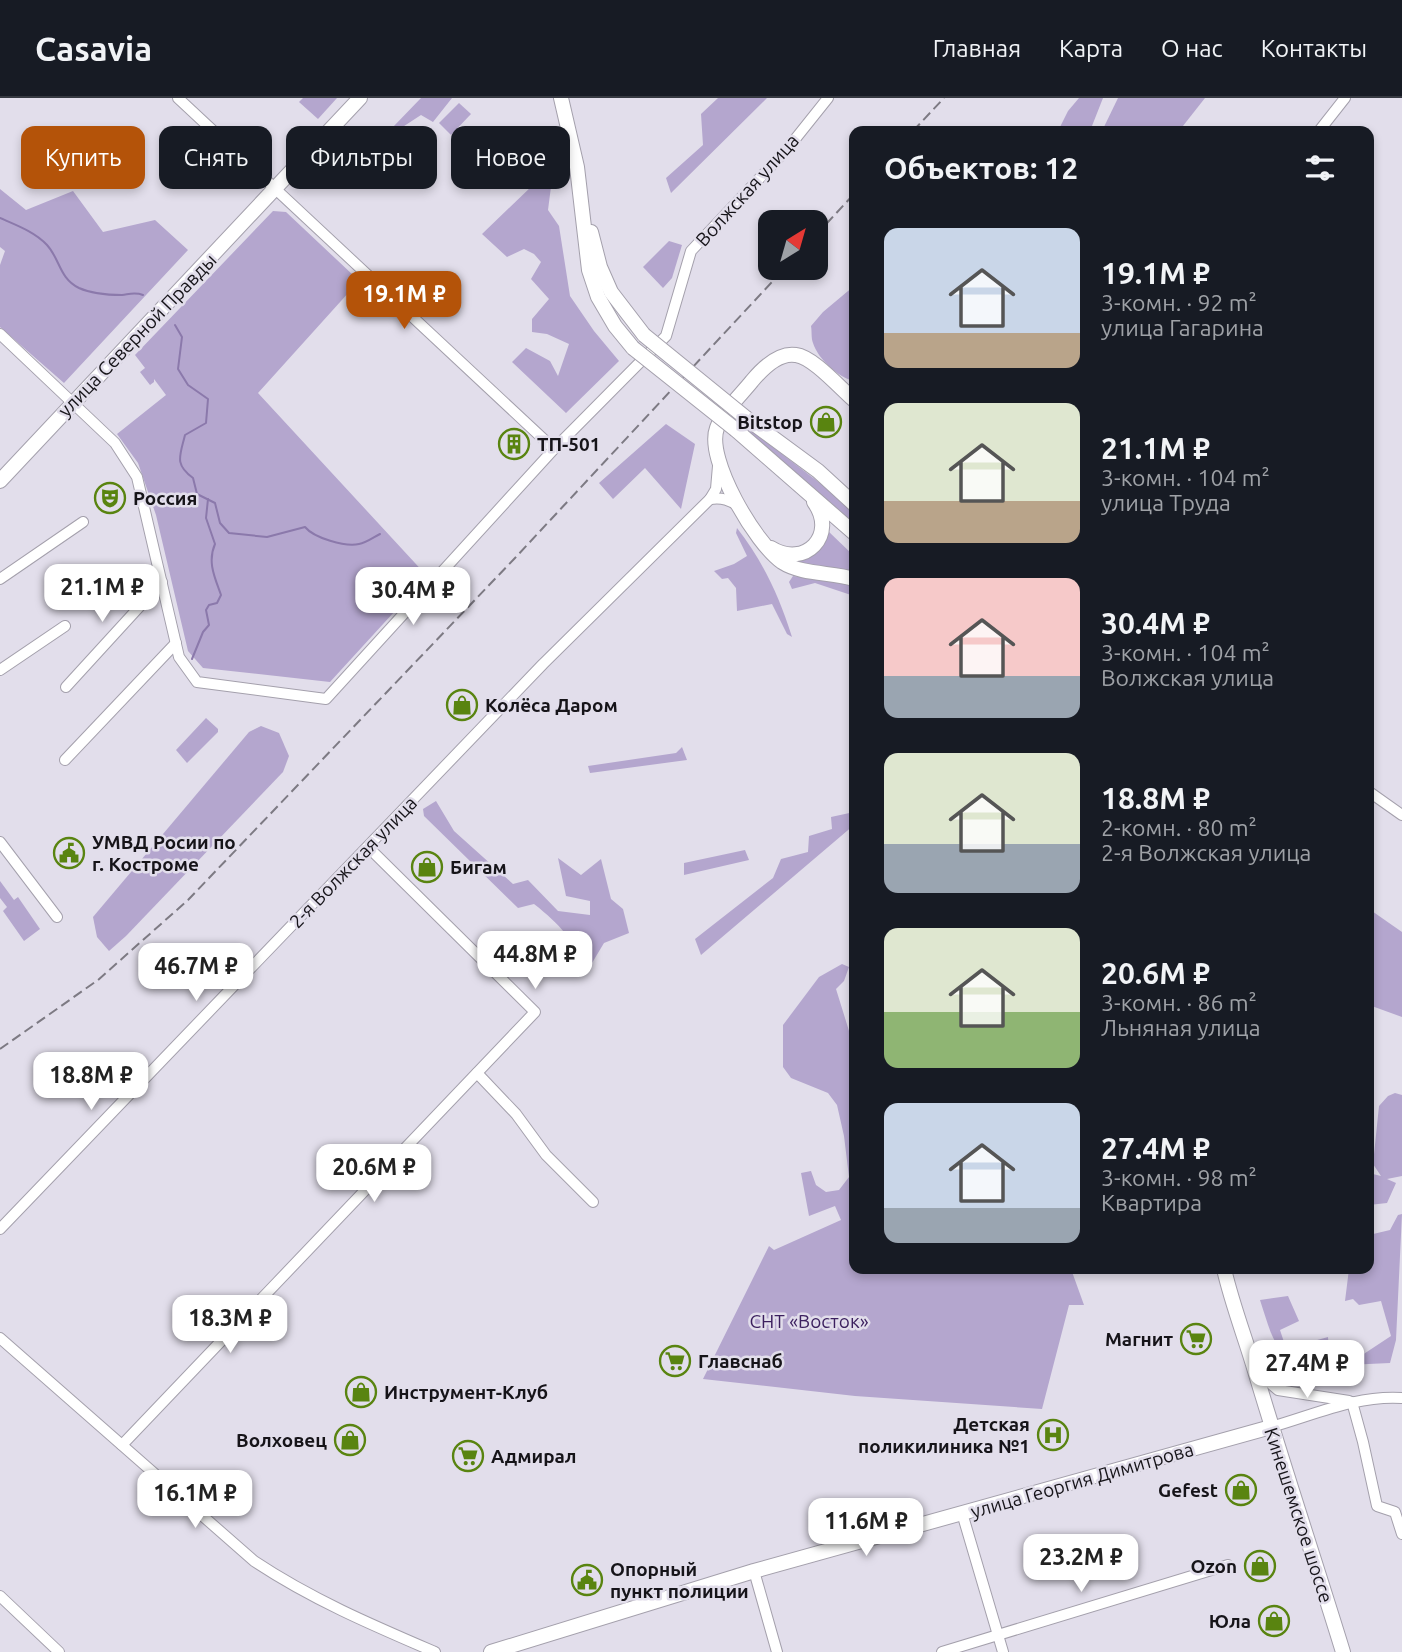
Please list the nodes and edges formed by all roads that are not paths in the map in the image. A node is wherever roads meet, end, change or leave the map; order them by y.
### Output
1 (178, 98) edge
2 (360, 98) edge
3 (561, 98) edge
4 (828, 98) edge
5 (1345, 98) edge
6 (1323, 126) edge
7 (275, 190) junction
8 (582, 207) junction
9 (0, 334) edge
10 (849, 396) edge
11 (72, 404) junction
12 (554, 449) junction
13 (717, 460) junction
14 (818, 471) junction
15 (0, 481) edge
16 (849, 485) edge
17 (806, 490) junction
18 (710, 499) junction
19 (849, 499) edge
20 (740, 506) junction
21 (83, 522) dead end
22 (849, 529) edge
23 (764, 544) junction
24 (849, 578) edge
25 (0, 579) edge
26 (162, 582) junction
27 (65, 626) dead end
28 (176, 643) junction
29 (0, 670) edge
30 (66, 687) dead end
31 (65, 760) dead end
32 (1374, 795) edge
33 (1402, 815) edge
34 (0, 842) edge
35 (368, 847) junction
36 (57, 917) dead end
37 (477, 1073) junction
38 (593, 1202) dead end
39 (0, 1229) edge
40 (1219, 1274) edge
41 (1225, 1274) edge
42 (1231, 1298) junction
43 (0, 1338) edge
44 (1255, 1369) junction
45 (1402, 1398) edge
46 (1352, 1402) junction
47 (1271, 1427) junction
48 (122, 1445) junction
49 (962, 1513) junction
50 (1398, 1513) edge
51 (1402, 1534) edge
52 (1228, 1565) dead end
53 (754, 1571) junction
54 (0, 1596) edge
55 (999, 1636) junction
56 (59, 1652) edge
57 (435, 1652) edge
58 (491, 1652) edge
59 (777, 1652) edge
60 (942, 1652) edge
61 (1003, 1652) edge
62 (1343, 1652) edge

1 - 7 street
2 - 7 main road, улица Северной Правды
3 - 8 main road
4 - 12 street, Волжская улица
5 - 6 street
7 - 11 main road, улица Северной Правды
7 - 12 street
8 - 14 main road, bridge
8 - 17 main road, bridge
9 - 11 street, Волжская улица
10 - 13 main road
11 - 15 main road, улица Северной Правды
11 - 26 street, Волжская улица
12 - 28 street, Волжская улица
13 - 18 street
13 - 20 main road
14 - 16 main road
14 - 19 main road
17 - 22 main road
17 - 23 main road
18 - 20 street
18 - 35 street, 2-я Волжская улица
20 - 23 main road
21 - 25 street
23 - 24 main road
26 - 28 street, Волжская улица
26 - 30 street
27 - 29 street
28 - 31 street
32 - 33 street
34 - 36 street
35 - 37 street
35 - 39 street, 2-я Волжская улица
37 - 38 street
37 - 48 street
40 - 42 main road, Кинешемское шоссе
41 - 42 main road, Кинешемское шоссе
42 - 44 main road, Кинешемское шоссе
43 - 48 street
44 - 46 street
44 - 47 main road, Кинешемское шоссе
45 - 46 street
46 - 47 street
46 - 50 street
47 - 49 main road, улица Георгия Димитрова
47 - 62 main road, Кинешемское шоссе
48 - 57 street
49 - 53 main road, улица Георгия Димитрова
49 - 55 street
50 - 51 street
52 - 55 street
53 - 58 main road, улица Георгия Димитрова
53 - 59 street
54 - 56 street
55 - 60 street
55 - 61 street

